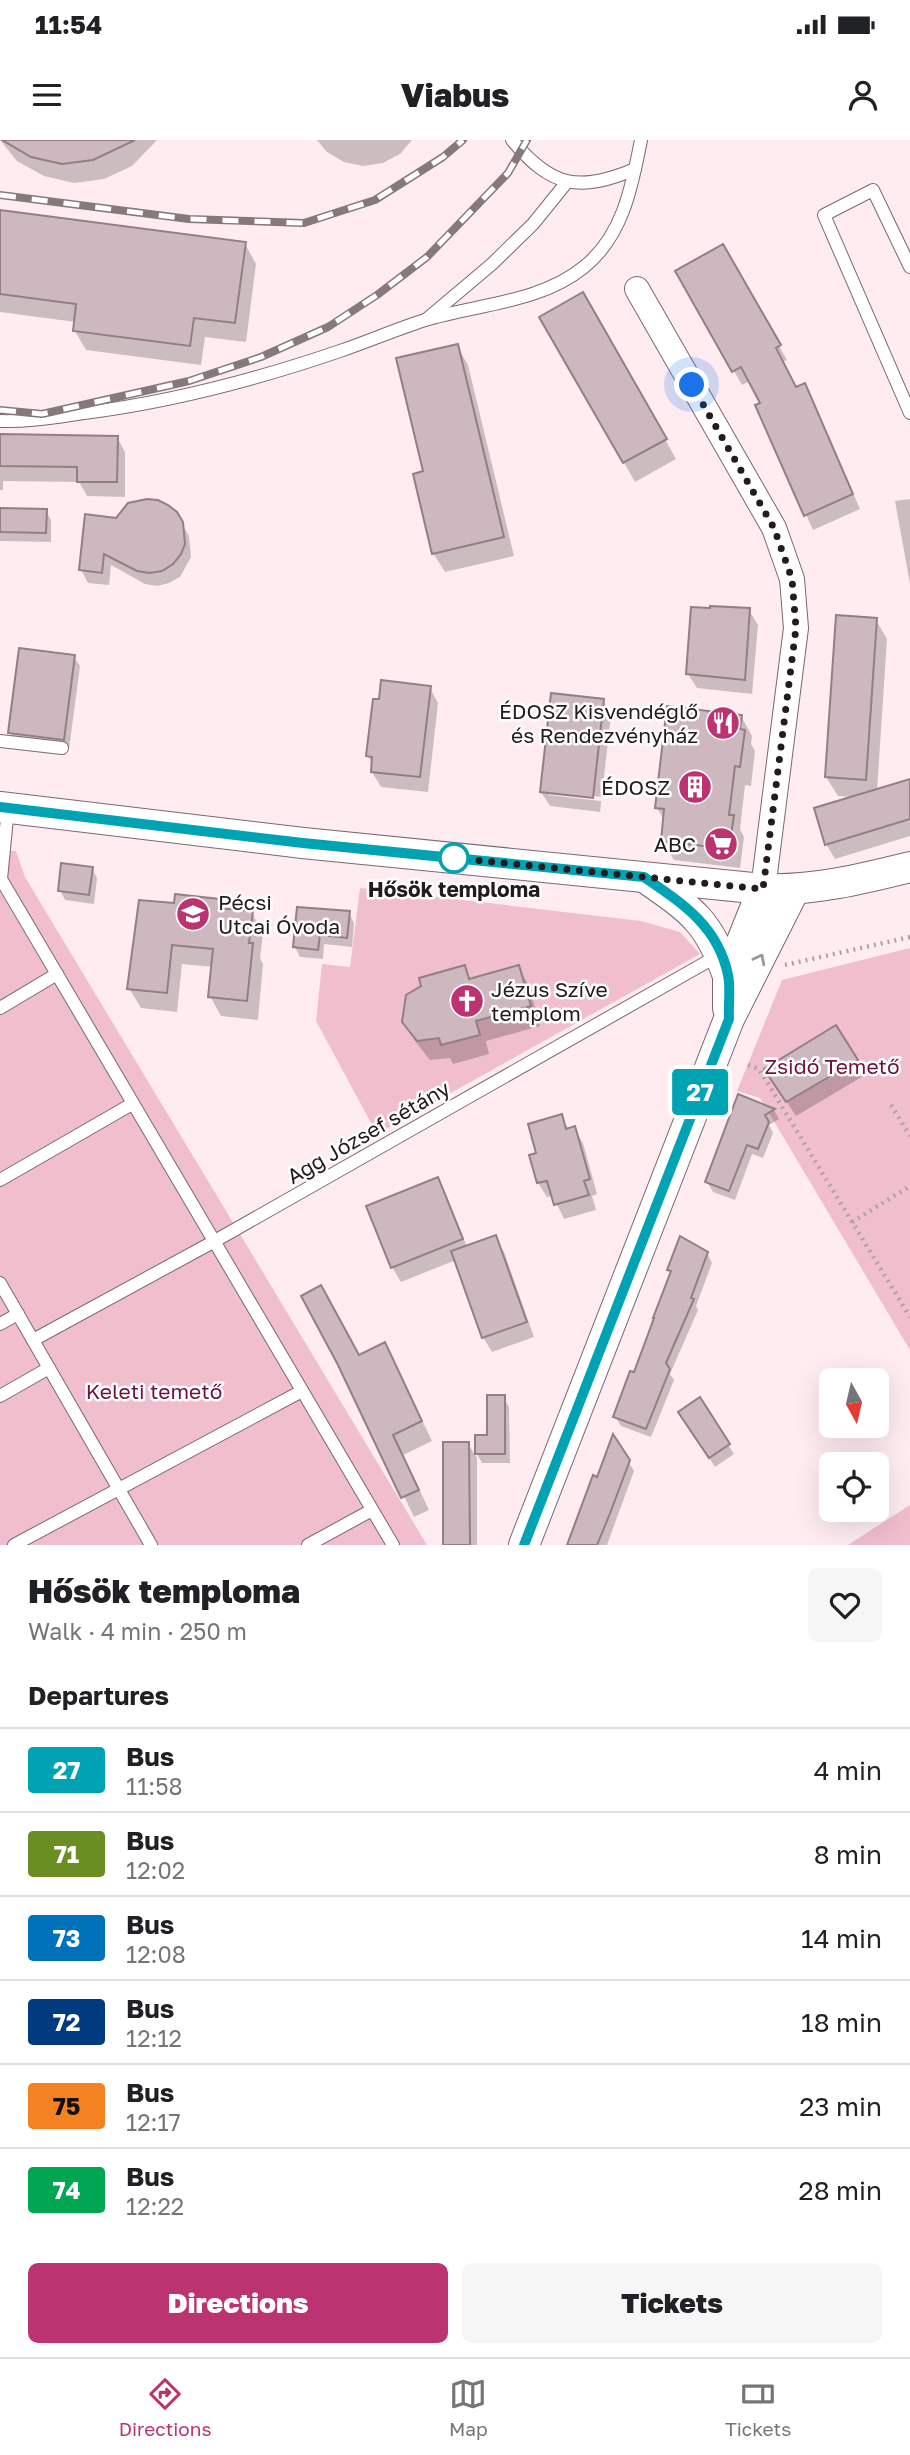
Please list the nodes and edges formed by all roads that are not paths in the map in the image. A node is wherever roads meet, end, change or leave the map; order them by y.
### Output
1 (512, 140) edge
2 (641, 140) edge
3 (635, 169) junction
4 (567, 182) junction
5 (910, 267) edge
6 (637, 289) dead end
7 (426, 320) junction
8 (910, 413) edge
9 (0, 421) edge
10 (0, 741) edge
11 (62, 748) dead end
12 (4, 807) edge
13 (910, 867) edge
14 (644, 877) junction
15 (763, 889) junction
16 (794, 890) junction
17 (734, 968) junction
18 (57, 974) junction
19 (0, 1008) edge
20 (132, 1104) junction
21 (0, 1180) edge
22 (213, 1242) junction
23 (0, 1283) edge
24 (18, 1314) junction
25 (0, 1324) edge
26 (33, 1340) junction
27 (49, 1368) junction
28 (302, 1391) junction
29 (0, 1396) edge
30 (119, 1489) junction
31 (372, 1510) junction
32 (13, 1545) edge
33 (151, 1545) edge
34 (308, 1545) edge
35 (393, 1545) edge
36 (524, 1545) edge

1 - 4 lane
2 - 3 lane
3 - 4 lane
3 - 7 lane
4 - 7 lane
5 - 8 lane
6 - 15 street
7 - 9 lane
10 - 11 lane
12 - 14 street
12 - 18 lane
13 - 16 street
14 - 15 street
14 - 17 street
15 - 16 street
15 - 17 street
17 -> 16 street
17 - 22 lane, Agg József sétány
17 - 36 street
18 - 19 lane
18 - 20 lane
20 - 21 lane
20 - 22 lane
22 - 26 lane, Agg József sétány
22 - 28 lane
23 - 24 lane
24 - 25 lane
24 - 26 lane
26 - 27 lane
27 - 29 lane
27 - 30 lane
28 - 30 lane
28 - 31 lane
30 - 32 lane
30 - 33 lane
31 - 34 lane
31 - 35 lane

